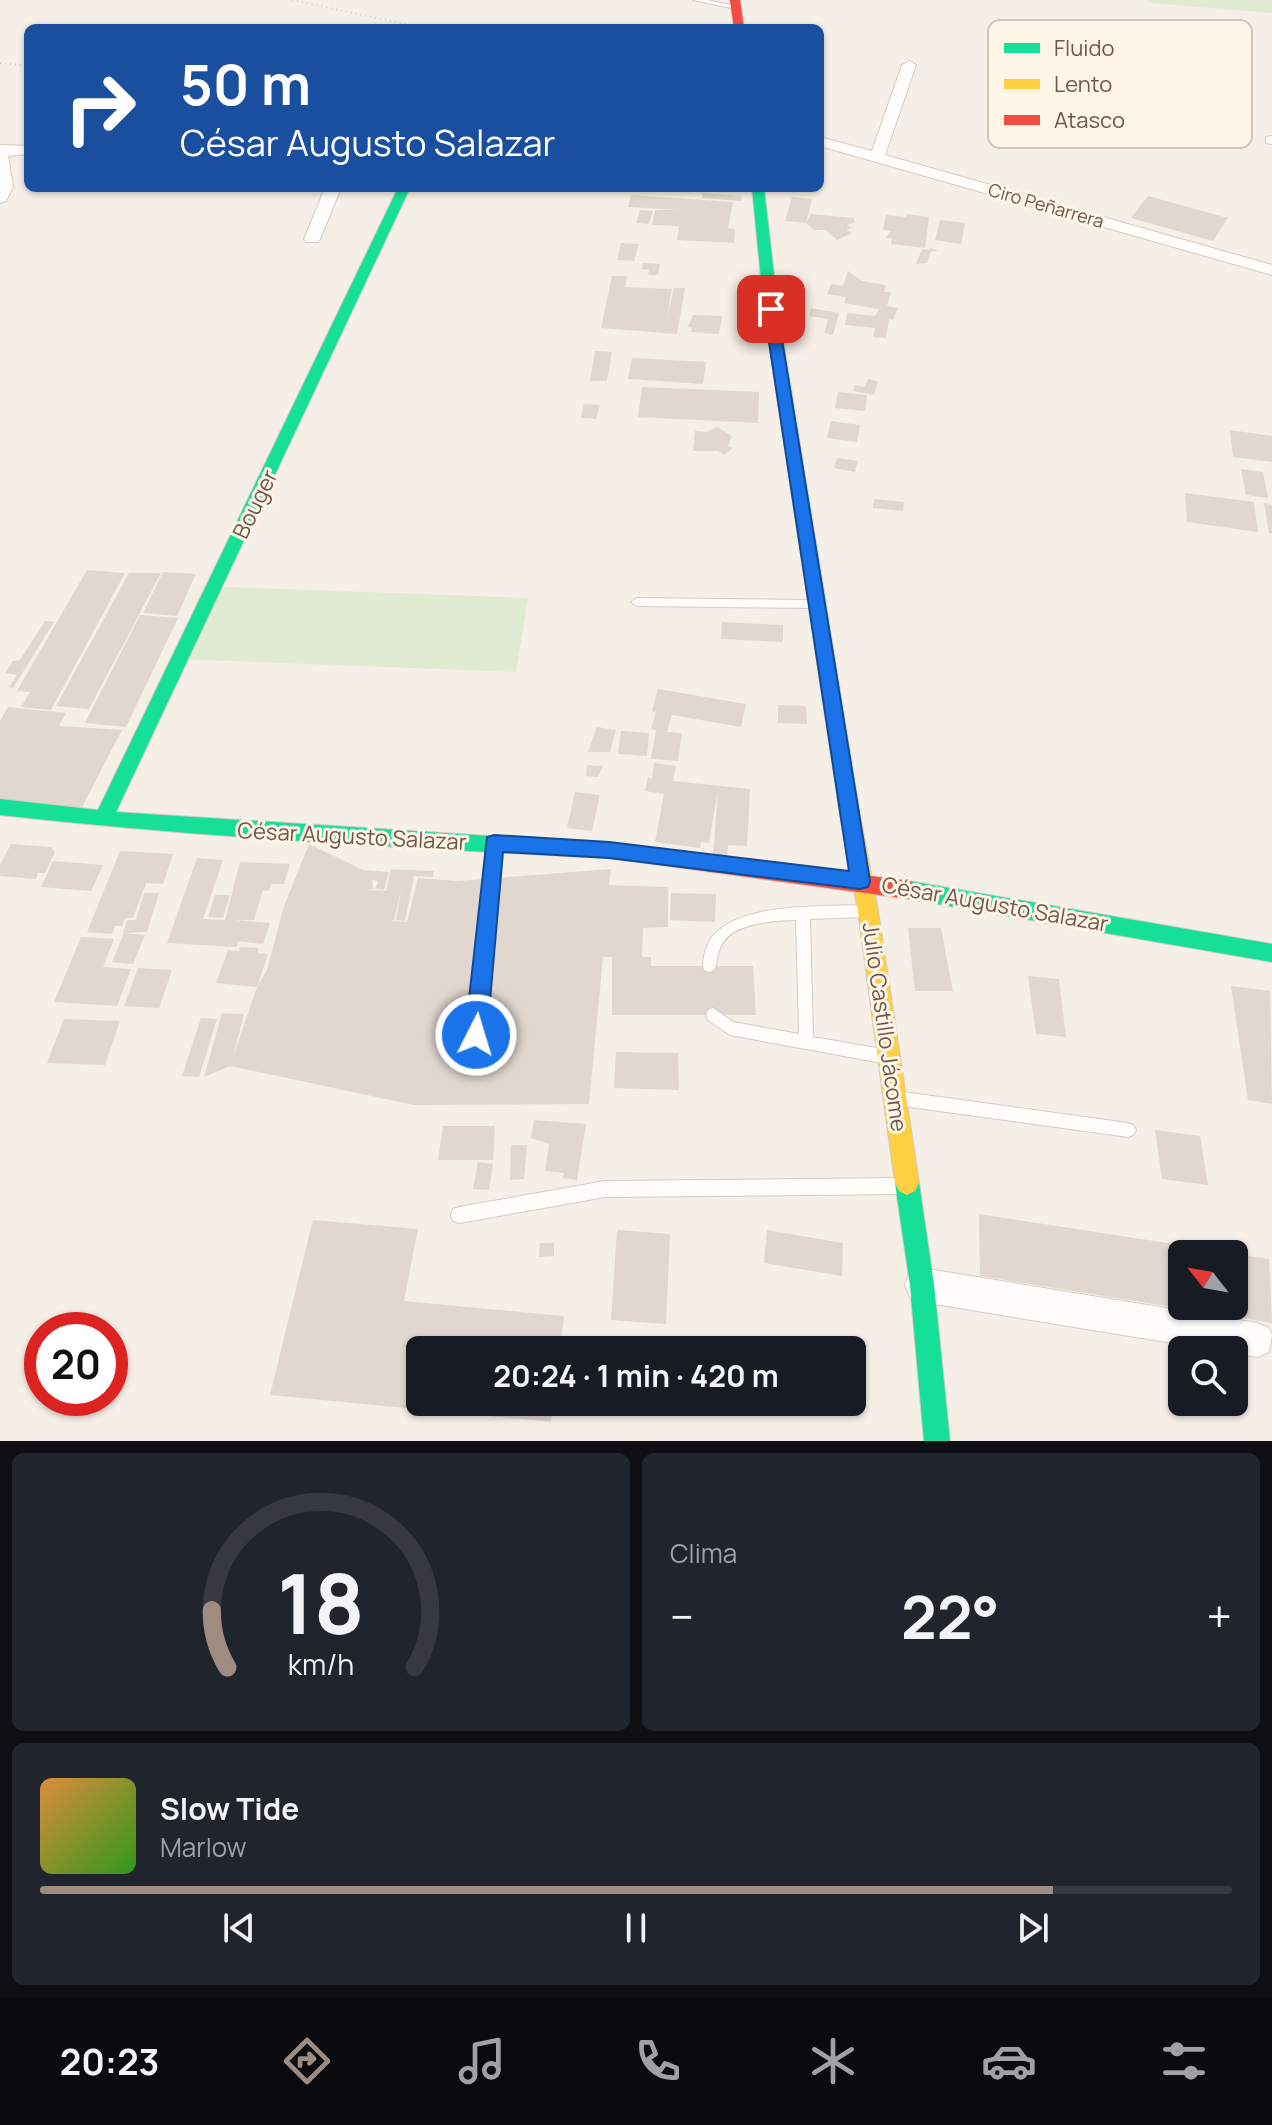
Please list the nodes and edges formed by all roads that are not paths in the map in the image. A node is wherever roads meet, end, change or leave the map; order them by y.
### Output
1 (696, 0) edge
2 (736, 4) edge
3 (738, 24) edge
4 (909, 65) dead end
5 (824, 142) edge
6 (24, 150) edge
7 (0, 151) edge
8 (877, 157) junction
9 (331, 192) edge
10 (402, 192) edge
11 (758, 192) edge
12 (0, 198) edge
13 (312, 239) dead end
14 (1272, 270) edge
15 (637, 602) dead end
16 (817, 604) junction
17 (0, 807) edge
18 (103, 820) junction
19 (494, 843) junction
20 (860, 881) junction
21 (868, 911) junction
22 (803, 915) junction
23 (1272, 953) edge
24 (709, 966) dead end
25 (713, 1015) dead end
26 (476, 1035) dead end
27 (806, 1042) junction
28 (889, 1057) junction
29 (895, 1098) junction
30 (1128, 1130) dead end
31 (908, 1186) junction
32 (459, 1215) dead end
33 (922, 1285) junction
34 (1257, 1340) dead end
35 (937, 1441) edge

1 - 2 lane
2 - 3 street
4 - 8 street
5 - 8 street, Ciro Peñarrera
6 - 7 street
7 - 12 street
8 - 14 street, Ciro Peñarrera
9 - 13 street
10 - 18 street, Bouger
11 - 16 street, Julio Castillo Jácome
15 - 16 lane
16 - 20 street, Julio Castillo Jácome
17 - 18 street, César Augusto Salazar
18 - 19 street, César Augusto Salazar
19 - 20 street, César Augusto Salazar
19 - 26 lane
20 - 21 street, Julio Castillo Jácome
20 - 23 street, César Augusto Salazar
21 - 22 lane
21 - 28 street, Julio Castillo Jácome
22 - 24 lane
22 - 27 lane
25 - 27 lane
27 - 28 lane
28 - 29 street, Julio Castillo Jácome
29 - 30 lane
29 - 31 street, Julio Castillo Jácome
31 - 32 lane
31 - 33 street, Julio Castillo Jácome
33 - 34 street
33 - 35 street, Julio Castillo Jácome

